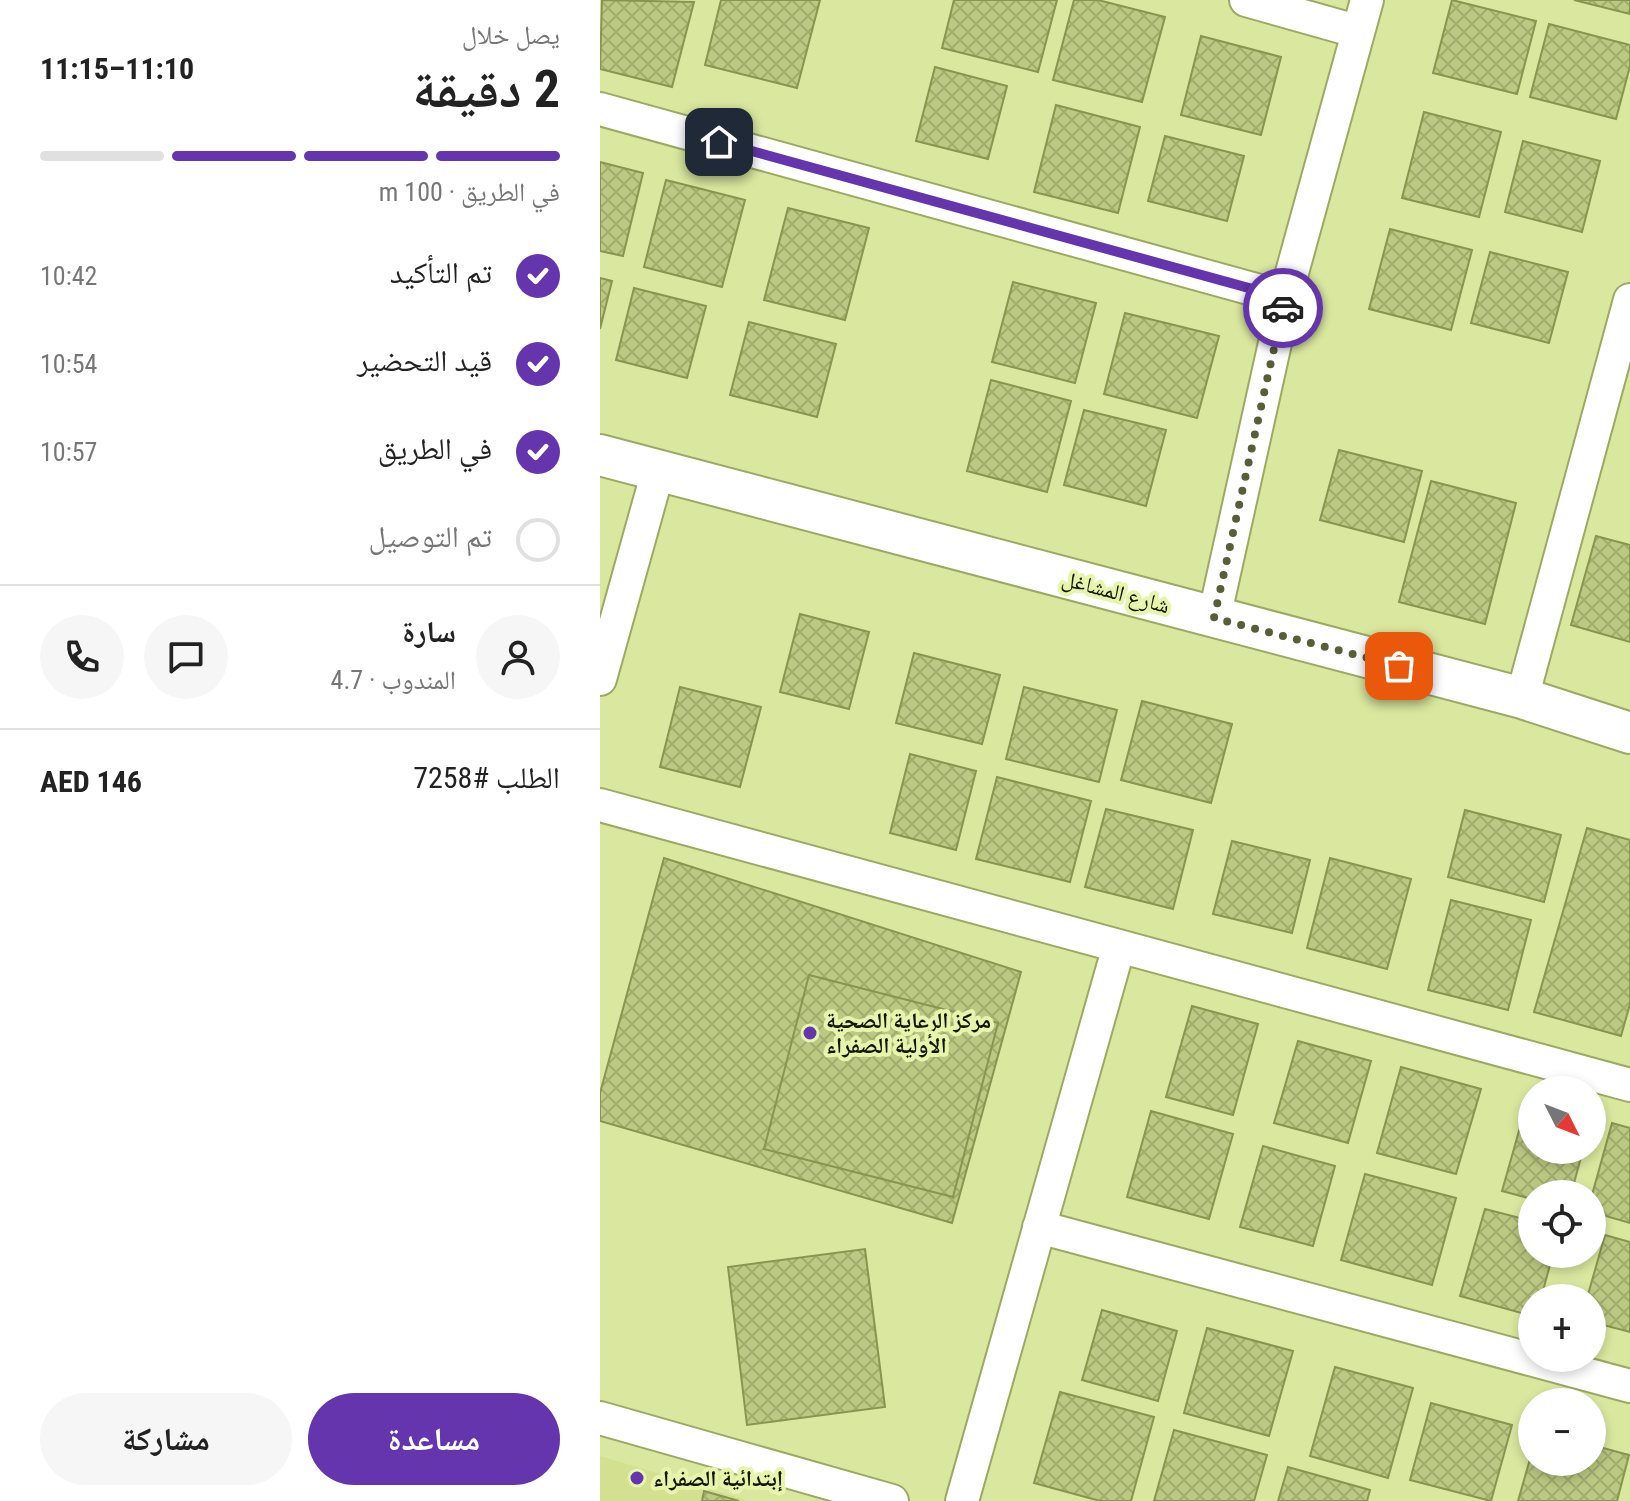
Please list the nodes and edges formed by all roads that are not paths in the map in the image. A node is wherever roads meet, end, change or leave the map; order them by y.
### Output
1 (1246, 0) edge
2 (1367, 0) edge
3 (1356, 31) junction
4 (600, 109) edge
5 (1285, 298) junction
6 (1630, 300) edge
7 (1625, 339) edge
8 (600, 455) edge
9 (658, 471) junction
10 (1214, 618) junction
11 (600, 679) edge
12 (1522, 698) junction
13 (1630, 733) edge
14 (600, 805) edge
15 (1119, 946) junction
16 (1630, 1085) edge
17 (1039, 1227) junction
18 (1630, 1386) edge
19 (600, 1418) edge
20 (892, 1501) edge
21 (962, 1501) edge

1 - 3 street
2 - 3 street
3 - 5 street
4 - 5 street
5 - 10 street
6 - 7 street
7 - 12 street
8 - 9 street, شارع المشاغل
9 - 10 street, شارع المشاغل
9 - 11 street
10 - 12 street, شارع المشاغل
12 - 13 street, شارع المشاغل
14 - 15 street
15 - 16 street
15 - 17 street
17 - 18 street
17 - 21 street
19 - 20 street

